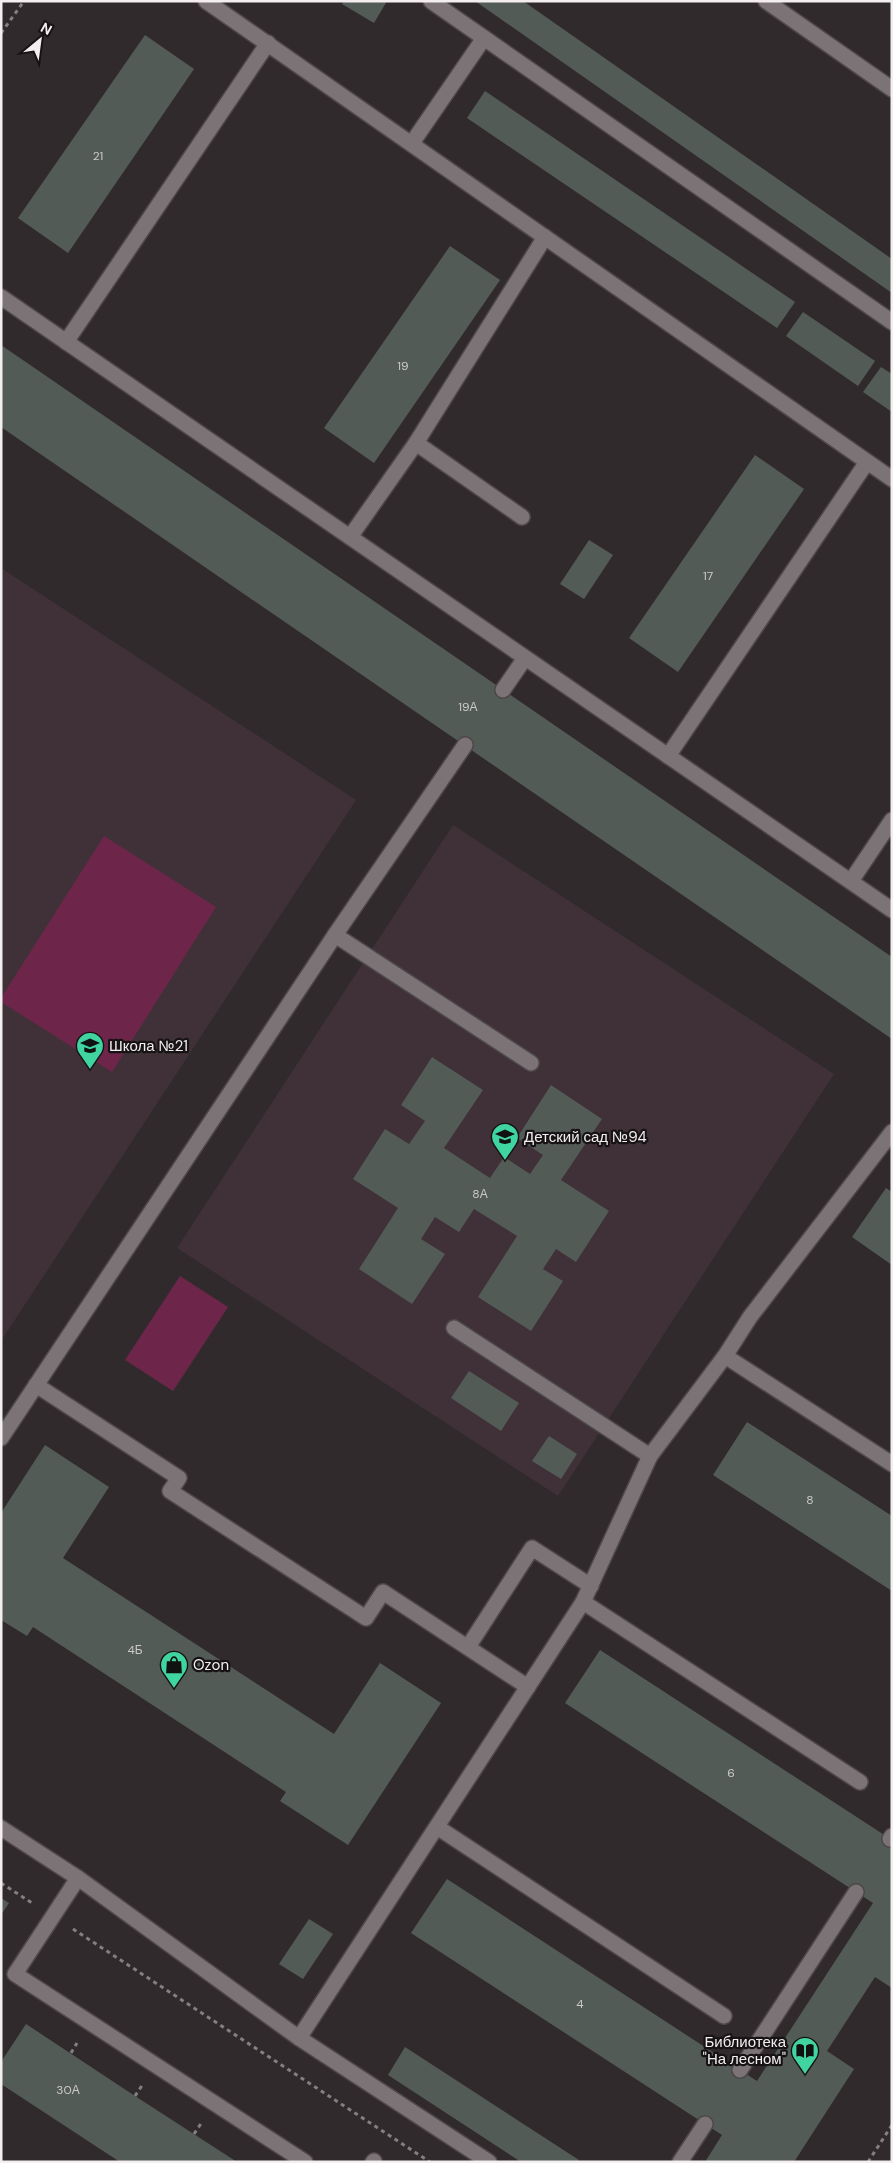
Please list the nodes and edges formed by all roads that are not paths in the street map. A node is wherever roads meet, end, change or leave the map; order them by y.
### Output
1 (206, 1) edge
2 (431, 1) edge
3 (766, 1) edge
4 (484, 38) junction
5 (268, 43) junction
6 (892, 89) edge
7 (412, 143) junction
8 (546, 237) junction
9 (1, 298) edge
10 (892, 322) edge
11 (66, 342) junction
12 (416, 443) junction
13 (867, 462) junction
14 (892, 479) edge
15 (522, 517) dead end
16 (350, 537) junction
17 (525, 658) junction
18 (503, 690) dead end
19 (465, 746) dead end
20 (668, 756) junction
21 (892, 820) edge
22 (850, 881) junction
23 (892, 910) edge
24 (335, 935) junction
25 (531, 1063) dead end
26 (892, 1132) edge
27 (454, 1328) dead end
28 (726, 1356) junction
29 (36, 1385) junction
30 (1, 1438) edge
31 (650, 1456) junction
32 (892, 1464) edge
33 (591, 1586) junction
34 (583, 1602) junction
35 (468, 1647) junction
36 (528, 1687) junction
37 (860, 1782) dead end
38 (437, 1827) junction
39 (1, 1828) edge
40 (78, 1878) junction
41 (856, 1892) dead end
42 (724, 2016) dead end
43 (299, 2038) junction
44 (740, 2070) dead end
45 (705, 2124) dead end
46 (305, 2162) edge
47 (489, 2162) edge
48 (680, 2162) edge

1 - 5 street
2 - 4 street
3 - 6 street
4 - 7 street
4 - 10 street
5 - 7 street
5 - 11 street
7 - 8 street
8 - 12 street
8 - 13 street
9 - 11 street
11 - 16 street
12 - 15 street
12 - 16 street
13 - 14 street
13 - 20 street
16 - 17 street
17 - 18 street
17 - 20 street
19 - 24 street
20 - 22 street
21 - 22 street
22 - 23 street
24 - 25 street
24 - 29 street
26 - 28 street
27 - 31 street
28 - 31 street
28 - 32 street
29 - 30 street
29 - 35 street
31 - 33 street
33 - 34 street
33 - 35 street
34 - 36 street
34 - 37 street
35 - 36 street
36 - 38 street
38 - 42 street
38 - 43 street
39 - 40 street
40 - 43 street
40 - 46 street
41 - 44 street
43 - 47 street
45 - 48 street

